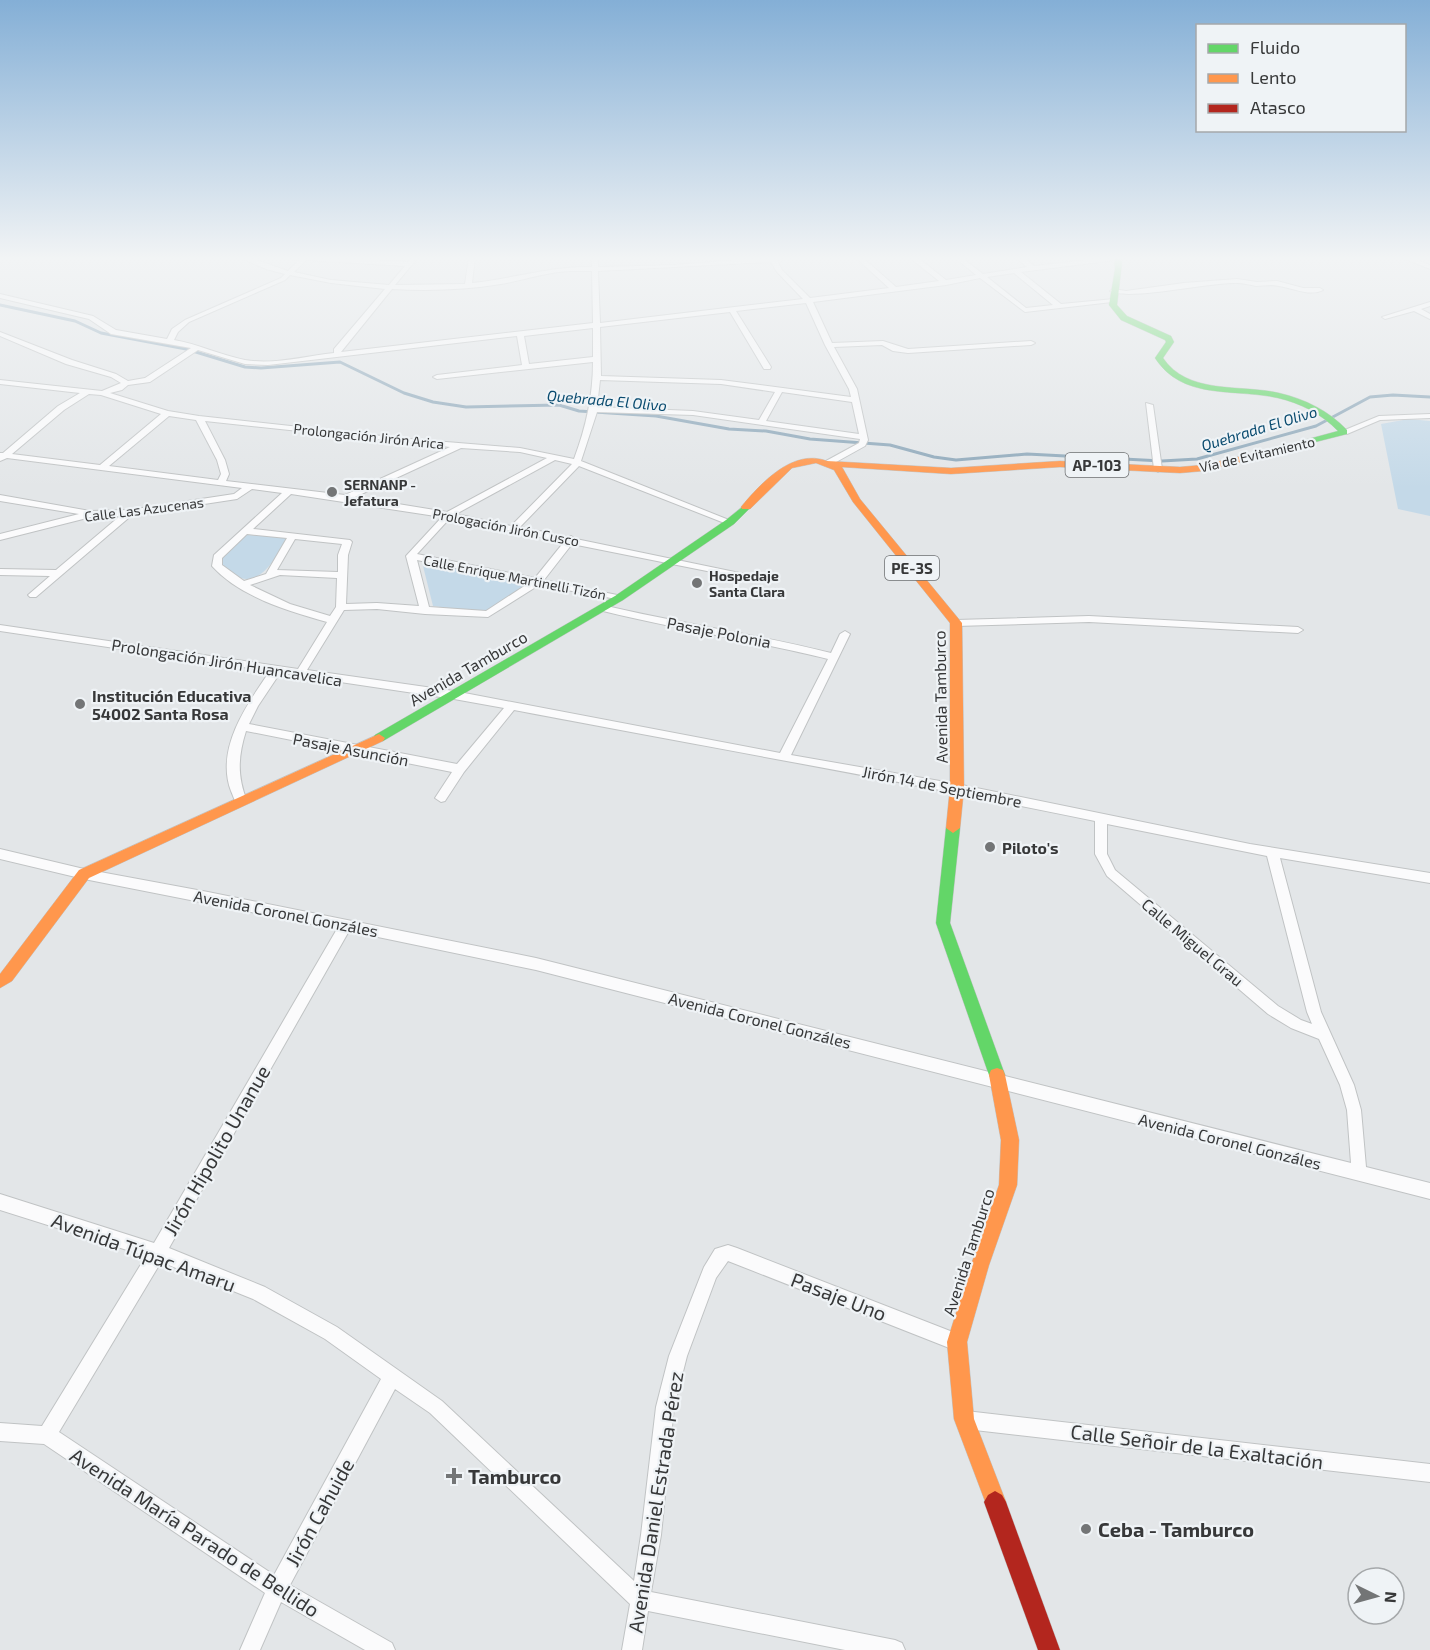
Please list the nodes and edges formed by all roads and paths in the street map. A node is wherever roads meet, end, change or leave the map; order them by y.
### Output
1 (0, 334) edge
2 (125, 334) edge
3 (174, 334) edge
4 (350, 334) edge
5 (512, 334) edge
6 (520, 334) edge
7 (596, 334) edge
8 (747, 334) edge
9 (824, 334) edge
10 (1160, 334) edge
11 (170, 342) junction
12 (1031, 343) dead end
13 (829, 345) junction
14 (193, 350) junction
15 (338, 355) junction
16 (597, 359) junction
17 (526, 367) junction
18 (767, 367) dead end
19 (437, 377) dead end
20 (597, 378) junction
21 (0, 382) edge
22 (126, 382) junction
23 (779, 391) junction
24 (87, 392) junction
25 (102, 393) junction
26 (855, 400) junction
27 (1149, 405) dead end
28 (592, 412) junction
29 (167, 413) junction
30 (1430, 416) edge
31 (199, 418) junction
32 (761, 423) junction
33 (1344, 432) junction
34 (864, 440) junction
35 (462, 445) junction
36 (2, 457) edge
37 (555, 457) junction
38 (576, 462) junction
39 (829, 463) junction
40 (102, 468) junction
41 (1158, 469) junction
42 (221, 482) junction
43 (250, 486) junction
44 (289, 491) junction
45 (0, 498) edge
46 (345, 498) junction
47 (91, 513) junction
48 (129, 513) junction
49 (448, 514) junction
50 (730, 522) junction
51 (513, 528) junction
52 (246, 531) junction
53 (293, 535) junction
54 (0, 537) edge
55 (571, 539) junction
56 (411, 556) junction
57 (672, 561) junction
58 (0, 572) edge
59 (57, 573) junction
60 (270, 573) junction
61 (343, 575) junction
62 (538, 580) junction
63 (759, 580) dead end
64 (245, 584) junction
65 (33, 595) dead end
66 (619, 598) junction
67 (341, 607) junction
68 (602, 608) junction
69 (424, 611) junction
70 (332, 620) junction
71 (956, 623) junction
72 (0, 628) edge
73 (1298, 630) dead end
74 (845, 634) dead end
75 (835, 657) junction
76 (276, 670) junction
77 (300, 673) junction
78 (454, 695) junction
79 (512, 706) junction
80 (243, 727) junction
81 (354, 750) junction
82 (784, 757) junction
83 (460, 769) junction
84 (957, 788) junction
85 (441, 798) dead end
86 (241, 801) junction
87 (1101, 818) junction
88 (1272, 853) junction
89 (0, 854) edge
90 (84, 874) junction
91 (1430, 878) edge
92 (346, 925) junction
93 (0, 982) edge
94 (1325, 1035) junction
95 (1000, 1082) junction
96 (1359, 1173) junction
97 (1430, 1191) edge
98 (0, 1202) edge
99 (158, 1252) junction
100 (721, 1255) joint
101 (957, 1342) junction
102 (392, 1376) junction
103 (964, 1419) junction
104 (0, 1432) edge
105 (47, 1435) junction
106 (1430, 1473) edge
107 (277, 1589) junction
108 (639, 1599) junction
109 (250, 1650) edge
110 (385, 1650) edge
111 (632, 1650) edge
112 (895, 1650) edge
113 (1049, 1650) edge

1 - 22 street
2 - 11 street
3 - 11 street
4 - 15 street
5 - 15 street
6 - 17 street
7 - 16 street
8 - 18 street
9 - 13 street
10 - 33 main road, Vía de Evitamiento
11 - 14 street
12 - 13 street
13 - 26 street
14 - 15 street
14 - 22 street
16 - 17 street
16 - 20 street
17 - 19 street
20 - 23 street
20 - 28 street
21 - 24 street, Prolongación Jirón Arica
22 - 25 street
23 - 26 street
23 - 32 street
24 - 25 street, Prolongación Jirón Arica
24 - 36 street
25 - 29 street, Prolongación Jirón Arica
26 - 34 street
27 - 41 street
28 - 32 street
28 - 38 street
29 - 31 street, Prolongación Jirón Arica
29 - 40 street
30 - 33 street
31 - 35 street, Prolongación Jirón Arica
31 - 42 street
32 - 34 street
33 - 41 main road, Vía de Evitamiento / AP-103
34 - 39 street
35 - 37 street, Prolongación Jirón Arica
35 - 46 street
36 - 40 street, Prologación Jirón Cusco
37 - 38 street, Prolongación Jirón Arica
37 - 49 street
38 - 50 street, Prolongación Jirón Arica
38 - 51 street
39 - 41 main road, Vía de Evitamiento / AP-103
39 - 50 main road, Avenida Tamburco
39 - 71 main road, Avenida Tamburco / PE-3S
40 - 42 street, Prologación Jirón Cusco
42 - 43 street, Prologación Jirón Cusco
43 - 44 street, Prologación Jirón Cusco
43 - 48 street, Calle Las Azucenas
44 - 46 street, Prologación Jirón Cusco
44 - 52 street
45 - 47 street
46 - 49 street, Prologación Jirón Cusco
47 - 48 street, Calle Las Azucenas
47 - 54 street, Calle Las Azucenas
48 - 59 street
49 - 51 street, Prologación Jirón Cusco
49 - 56 street
50 - 57 main road, Avenida Tamburco
51 - 55 street, Prologación Jirón Cusco
52 - 53 street
52 - 64 street
53 - 60 street
53 - 61 street
55 - 57 street, Prologación Jirón Cusco
55 - 62 street
56 - 62 street, Calle Enrique Martinelli Tizón
56 - 69 street
57 - 63 street, Prologación Jirón Cusco
57 - 66 main road, Avenida Tamburco
58 - 59 street
59 - 65 street
60 - 61 street
60 - 64 street
61 - 67 street
62 - 66 street, Calle Enrique Martinelli Tizón
62 - 69 street
64 - 70 street
66 - 68 main road, Avenida Tamburco
67 - 69 street
67 - 70 street
68 - 75 street, Pasaje Polonia
68 - 78 main road, Avenida Tamburco
70 - 77 street
71 - 73 street
71 - 84 main road, Avenida Tamburco
72 - 76 street, Prolongación Jirón Huancavelica
74 - 75 street
75 - 82 street
76 - 77 street, Prolongación Jirón Huancavelica
76 - 80 street
77 - 78 street, Prolongación Jirón Huancavelica
78 - 79 street, Jirón 14 de Septiembre
78 - 81 main road, Avenida Tamburco
79 - 82 street, Jirón 14 de Septiembre
79 - 83 street
80 - 81 street, Pasaje Asunción
80 - 86 street
81 - 83 street, Pasaje Asunción
81 - 86 main road, Avenida Tamburco
82 - 84 street, Jirón 14 de Septiembre
83 - 85 street
84 - 87 street, Jirón 14 de Septiembre
84 - 95 main road, Avenida Tamburco
86 - 90 main road, Avenida Tamburco
87 - 88 street, Jirón 14 de Septiembre
87 - 94 street, Calle Miguel Grau
88 - 91 street, Jirón 14 de Septiembre
88 - 94 street
89 - 90 street, Avenida Coronel Gonzáles
90 - 92 street, Avenida Coronel Gonzáles
90 - 93 main road, Avenida Tamburco
92 - 95 street, Avenida Coronel Gonzáles
92 - 99 street, Jirón Hipolito Unanue
94 - 96 street
95 - 96 street, Avenida Coronel Gonzáles
95 - 101 main road, Avenida Tamburco
96 - 97 street, Avenida Coronel Gonzáles
98 - 99 street, Avenida Túpac Amaru
99 - 102 street, Avenida Túpac Amaru
99 - 105 street, Jirón Hipolito Unanue
100 - 101 street, Pasaje Uno
100 - 108 street, Avenida Daniel Estrada Pérez
101 - 103 main road, Avenida Tamburco
102 - 107 street, Jirón Cahuide
102 - 108 street, Avenida Túpac Amaru
103 - 106 street, Calle Señoir de la Exaltación
103 - 113 main road, Avenida Tamburco
104 - 105 street
105 - 107 street, Avenida María Parado de Bellido
107 - 109 street, Jirón Cahuide
107 - 110 street, Avenida María Parado de Bellido
108 - 111 street, Avenida Daniel Estrada Pérez
108 - 112 street

